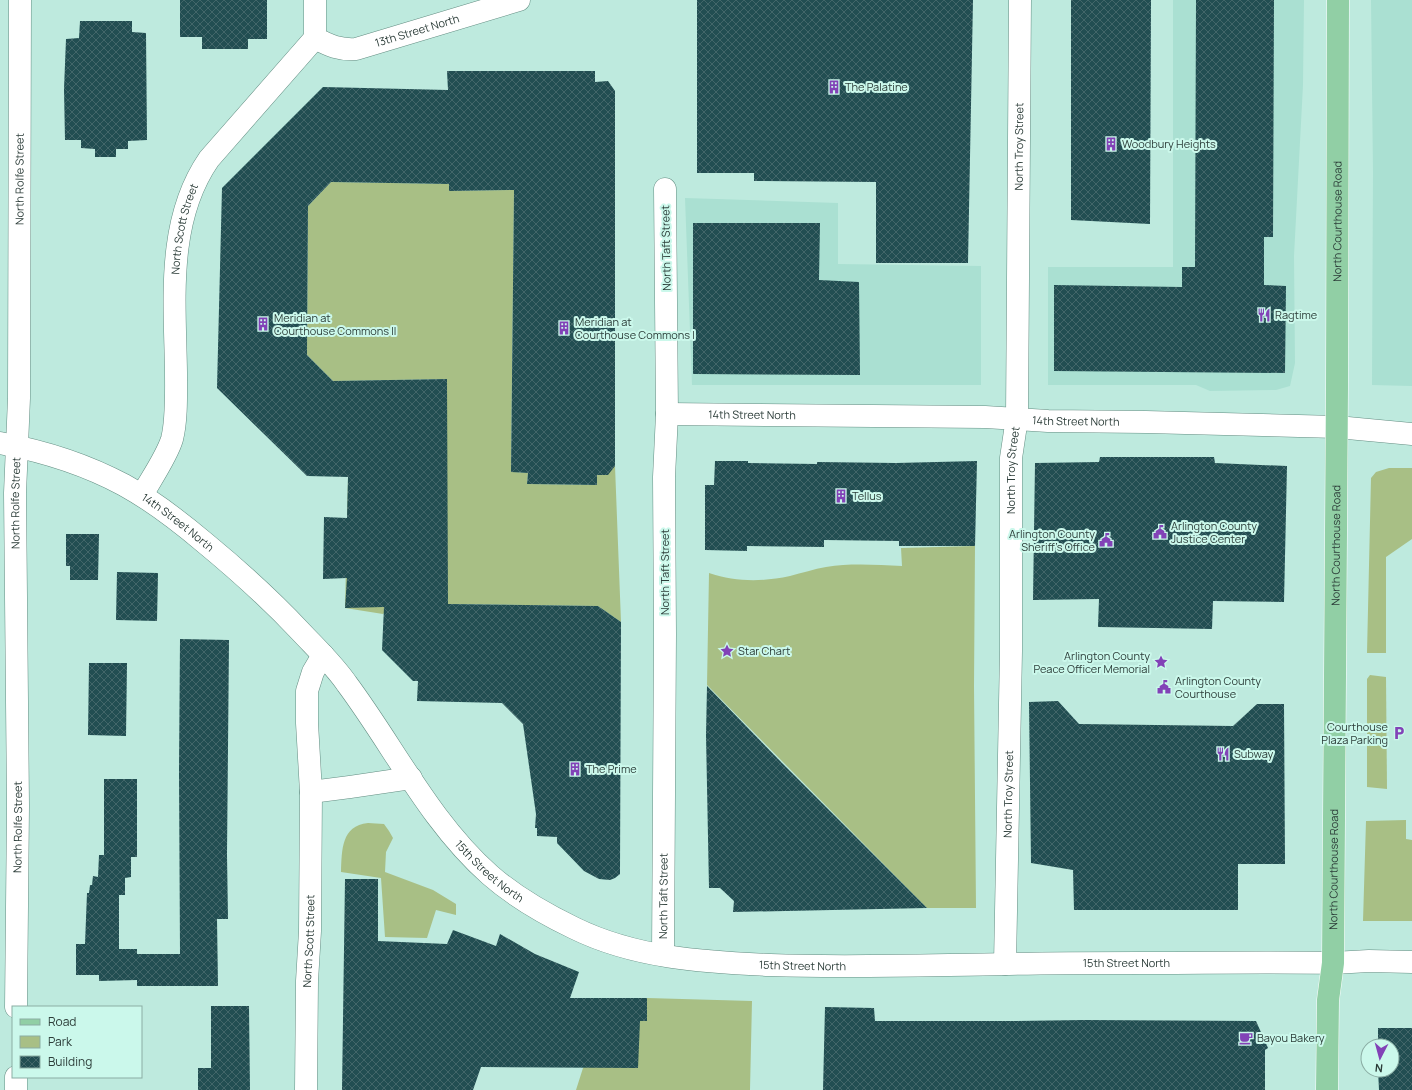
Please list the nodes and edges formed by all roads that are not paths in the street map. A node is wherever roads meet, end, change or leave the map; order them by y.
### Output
1 (20, 0) edge
2 (315, 0) edge
3 (519, 0) edge
4 (1020, 0) edge
5 (1338, 0) edge
6 (314, 38) junction
7 (665, 189) dead end
8 (667, 414) junction
9 (1017, 418) junction
10 (1337, 427) junction
11 (1412, 434) edge
12 (8, 444) edge
13 (142, 495) junction
14 (323, 655) junction
15 (410, 778) junction
16 (311, 792) junction
17 (663, 955) junction
18 (1412, 962) edge
19 (1333, 963) junction
20 (1005, 964) junction
21 (16, 1006) edge
22 (16, 1078) edge
23 (16, 1090) edge
24 (306, 1090) edge
25 (1327, 1090) edge

1 - 12 street, North Rolfe Street
2 - 6 street
3 - 6 street, 13th Street North
4 - 9 street, North Troy Street
5 - 10 main road, North Courthouse Road
6 - 13 street, North Scott Street
7 - 8 street, North Taft Street
8 - 9 street, 14th Street North
8 - 17 street, North Taft Street
9 - 10 street, 14th Street North
9 - 20 street, North Troy Street
10 - 11 street, 14th Street North
10 - 19 main road, North Courthouse Road
12 - 13 street, 14th Street North
12 - 21 street, North Rolfe Street
13 - 14 street, 14th Street North
14 - 15 street, 15th Street North
14 - 16 street, North Scott Street
15 - 16 street
15 - 17 street, 15th Street North
16 - 24 street, North Scott Street
17 - 20 street, 15th Street North
18 - 19 street, 15th Street North
19 - 20 street, 15th Street North
19 - 25 main road, North Courthouse Road
22 - 23 street

